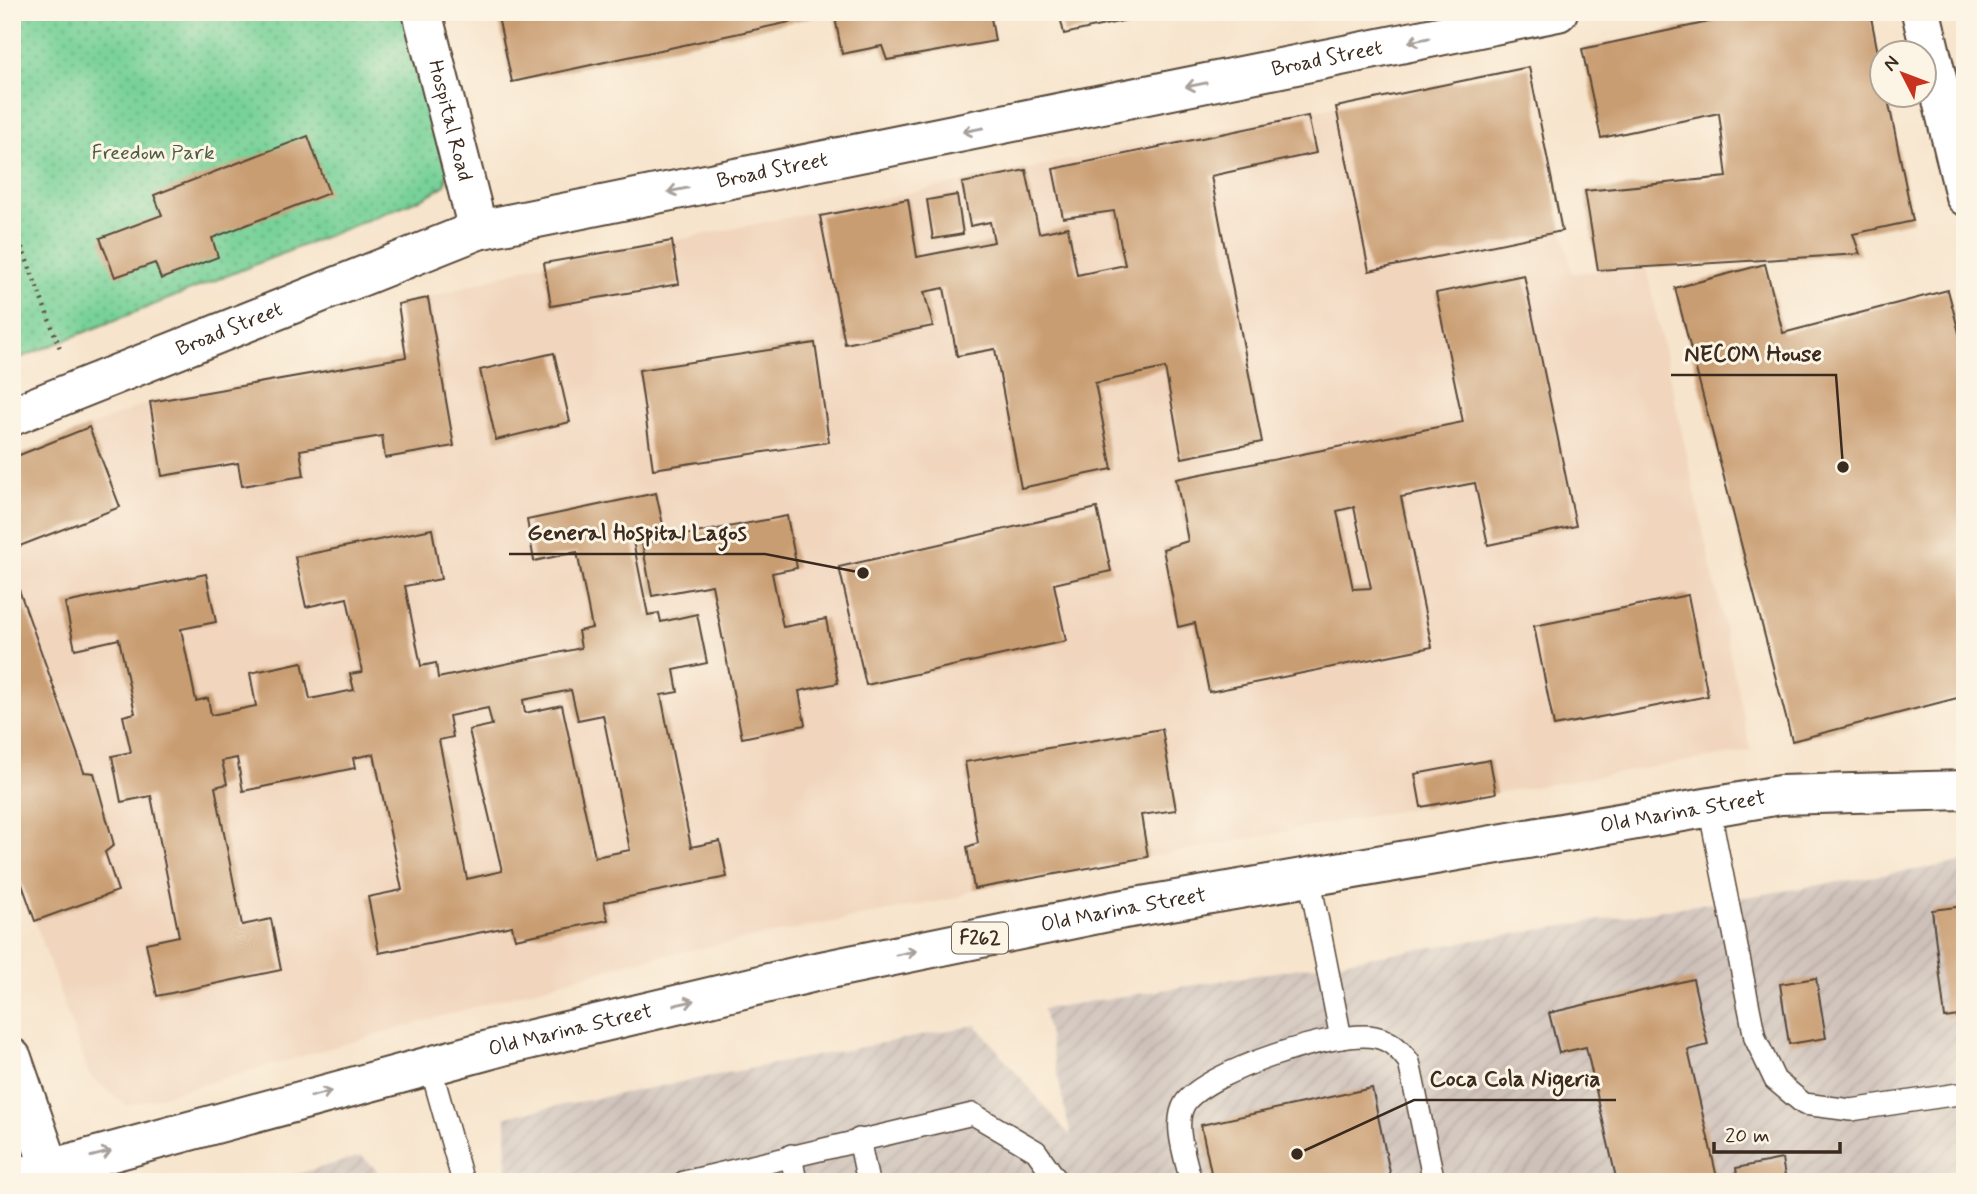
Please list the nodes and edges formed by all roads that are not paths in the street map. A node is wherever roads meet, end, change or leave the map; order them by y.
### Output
1 (422, 12) edge
2 (1558, 12) edge
3 (1922, 12) edge
4 (1965, 196) edge
5 (478, 230) junction
6 (12, 416) edge
7 (1965, 790) edge
8 (1709, 807) junction
9 (1308, 876) junction
10 (1341, 1038) junction
11 (12, 1058) edge
12 (430, 1065) junction
13 (1965, 1093) edge
14 (859, 1139) junction
15 (790, 1155) junction
16 (50, 1168) junction
17 (707, 1178) edge
18 (12, 1179) edge
19 (463, 1182) edge
20 (684, 1182) edge
21 (796, 1182) edge
22 (868, 1182) edge
23 (1058, 1182) edge
24 (1191, 1182) edge
25 (1434, 1182) edge

1 - 5 main road, Hospital Road
2 -> 5 main road, Broad Street
3 - 4 main road
5 - 6 main road, Broad Street
7 - 8 main road, Old Marina Street / F262
8 - 9 main road, Old Marina Street / F262
8 - 13 lane
9 - 10 lane
12 -> 9 main road, Old Marina Street / F262
10 - 24 lane
10 - 25 lane
11 - 16 main road
16 -> 12 main road, Old Marina Street / F262
12 - 19 lane
14 - 15 lane
14 - 22 lane
14 - 23 lane
15 - 17 lane
15 - 21 lane
16 - 18 main road, Old Marina Street / F262
17 - 20 lane

